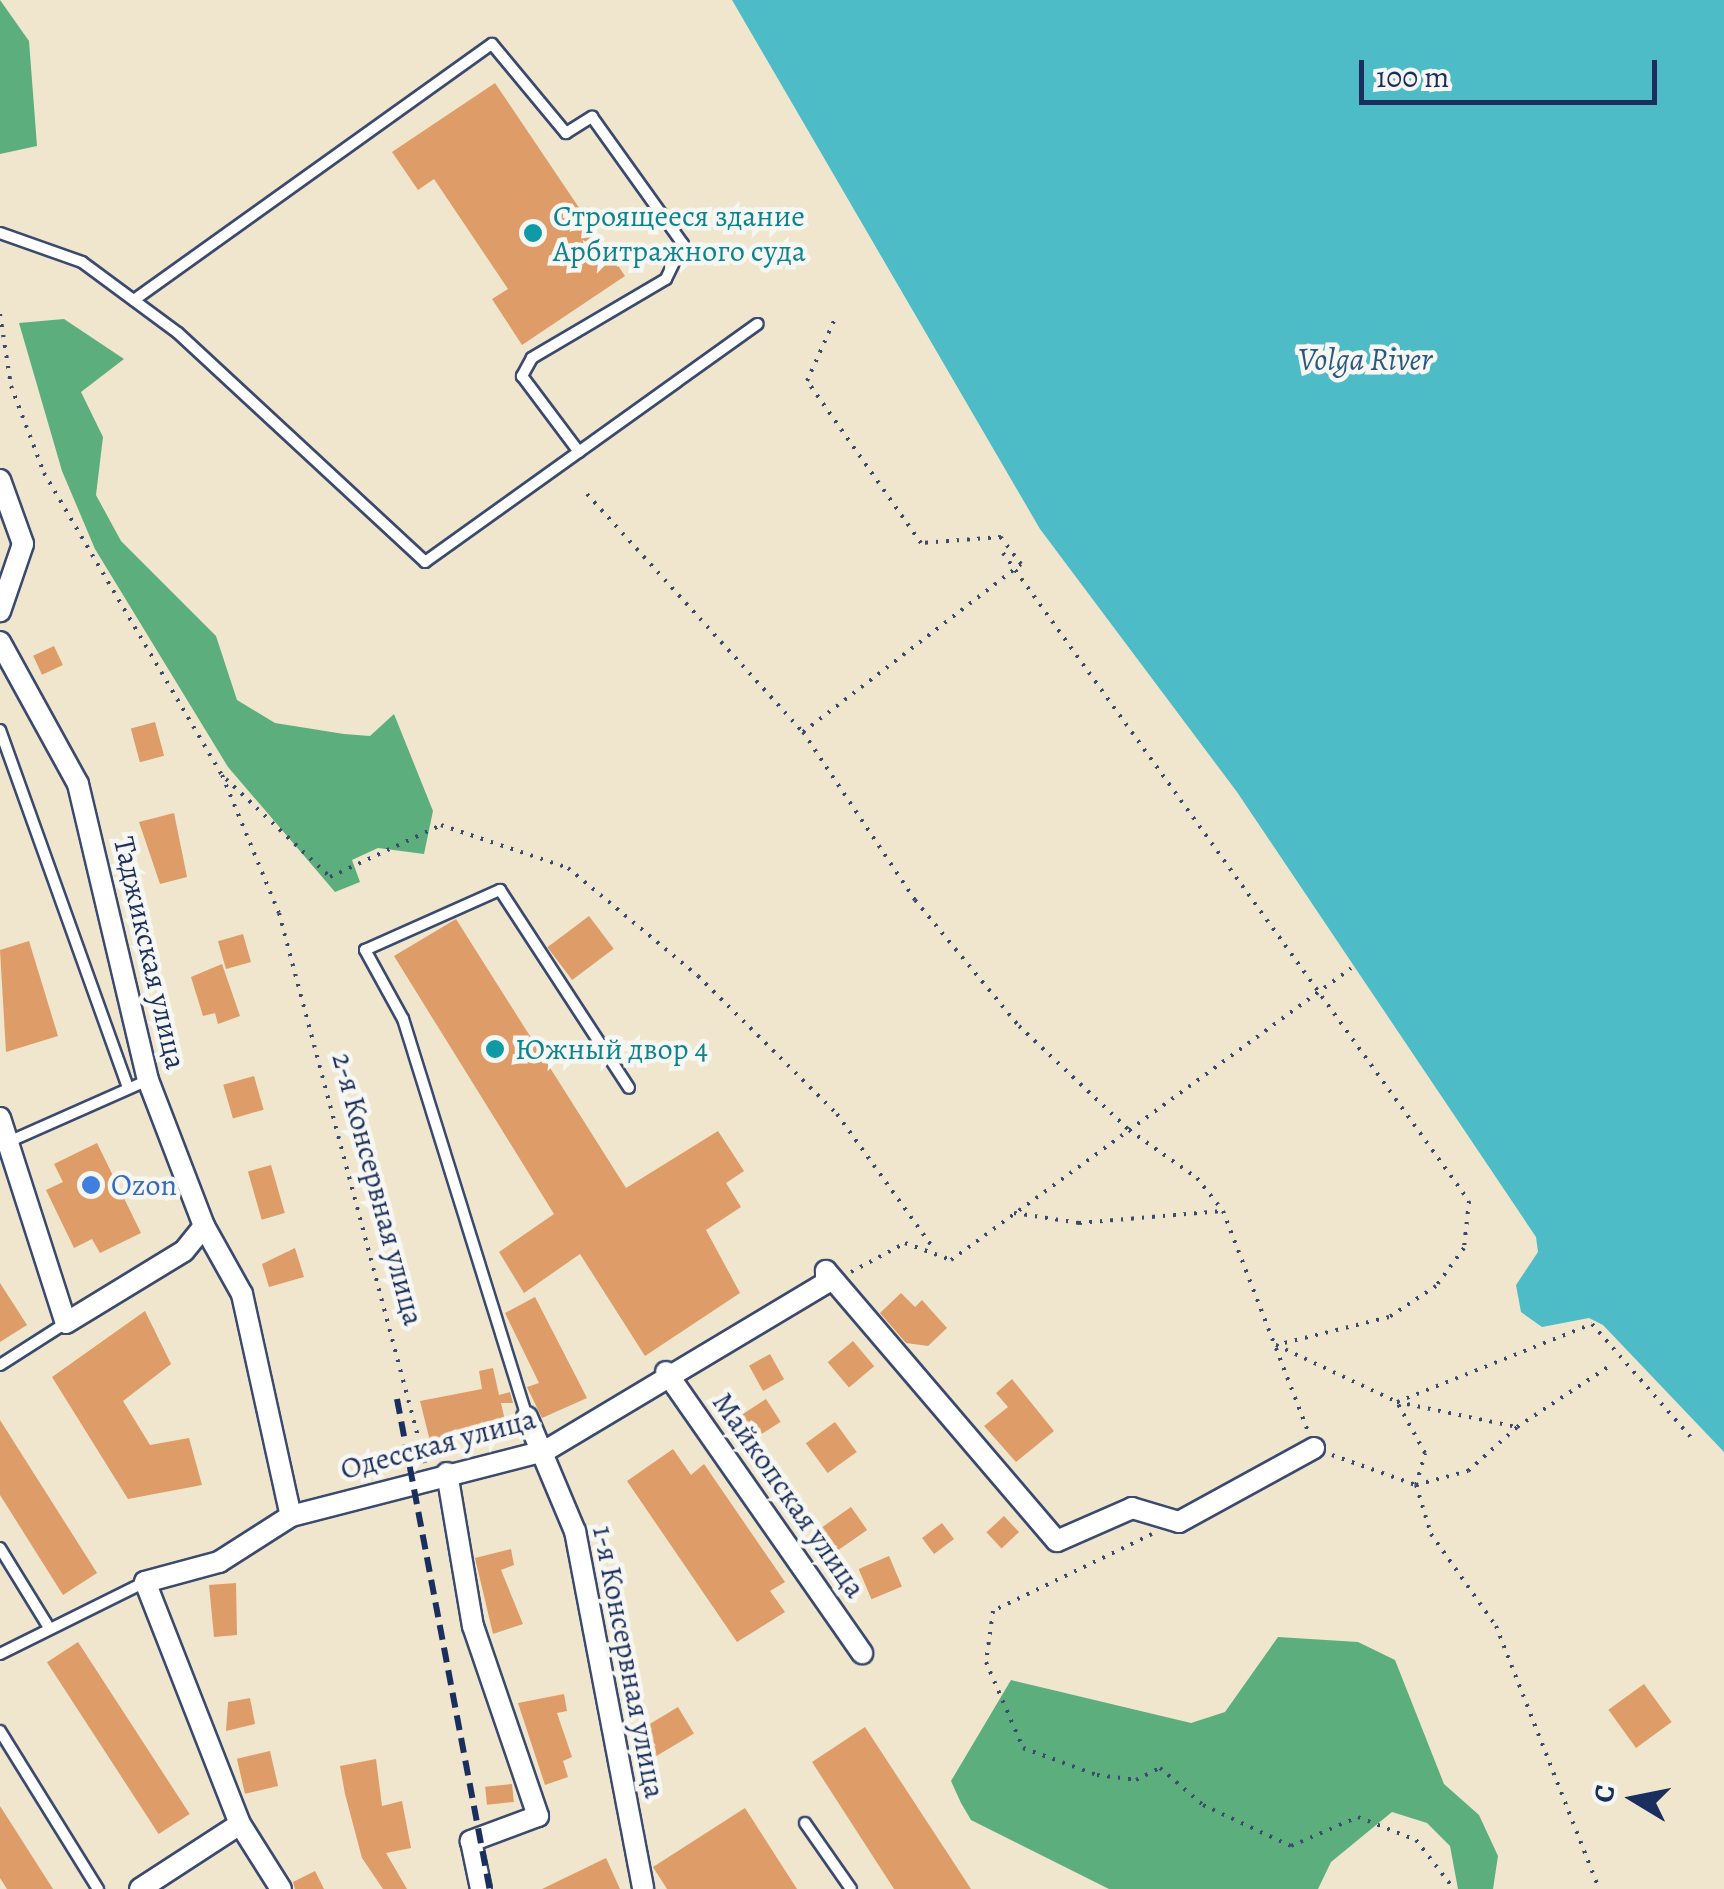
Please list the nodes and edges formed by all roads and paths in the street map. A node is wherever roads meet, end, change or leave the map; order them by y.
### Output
1 (0, 233) edge
2 (134, 300) junction
3 (0, 314) edge
4 (834, 321) dead end
5 (758, 324) dead end
6 (579, 452) junction
7 (0, 480) edge
8 (587, 494) dead end
9 (1003, 553) dead end
10 (0, 611) edge
11 (0, 642) edge
12 (0, 730) edge
13 (803, 732) junction
14 (222, 775) junction
15 (1350, 968) dead end
16 (1322, 988) junction
17 (138, 1084) junction
18 (629, 1088) dead end
19 (0, 1118) edge
20 (6, 1144) junction
21 (1223, 1211) junction
22 (1014, 1213) junction
23 (204, 1226) junction
24 (934, 1249) junction
25 (834, 1282) junction
26 (66, 1324) junction
27 (1276, 1345) junction
28 (0, 1365) edge
29 (1608, 1368) dead end
30 (666, 1372) junction
31 (1397, 1402) junction
32 (527, 1417) joint
33 (1517, 1427) junction
34 (1694, 1442) dead end
35 (1314, 1448) junction
36 (545, 1450) junction
37 (438, 1475) junction
38 (1416, 1485) junction
39 (291, 1516) junction
40 (1179, 1522) junction
41 (0, 1548) edge
42 (144, 1582) junction
43 (48, 1626) junction
44 (862, 1653) dead end
45 (0, 1654) edge
46 (0, 1731) edge
47 (805, 1822) dead end
48 (240, 1824) junction
49 (98, 1889) edge
50 (140, 1889) edge
51 (281, 1889) edge
52 (481, 1889) edge
53 (644, 1889) edge
54 (851, 1889) edge
55 (1454, 1889) edge
56 (1599, 1889) edge

1 - 2 lane
2 - 6 lane
2 - 6 lane
3 - 14 path
4 - 13 path
5 - 6 lane
7 - 10 street
8 - 13 path
9 - 16 path
11 - 17 street, Таджикская улица
12 - 17 lane
13 - 21 path
14 - 24 path
14 - 37 path, 2-я Консервная улица
15 - 16 path
16 - 22 path
16 - 27 path
17 - 20 lane
17 - 23 street, Таджикская улица
18 - 32 lane
19 - 20 street
20 - 26 street
21 - 22 path
21 - 27 path
22 - 24 path
23 - 26 street
23 - 39 street, Таджикская улица
24 - 25 path
25 - 30 street, Одесская улица
25 - 40 street
26 - 28 lane
27 - 31 path
27 - 35 path
29 - 33 path
30 - 36 street, Одесская улица
30 - 44 street, Майкопская улица
31 - 33 path
31 - 34 path
31 - 38 path
32 - 36 street, 1-я Консервная улица
33 - 38 path
35 - 38 path
35 - 40 street
36 - 37 street, Одесская улица
36 - 53 street, 1-я Консервная улица
37 - 39 street, Одесская улица
37 - 52 street
38 - 56 path
39 - 42 street, Одесская улица
40 - 55 path
41 - 43 lane
42 - 43 lane
42 - 48 street
43 - 45 lane
46 - 49 lane
47 - 54 lane
48 - 50 street
48 - 51 street

